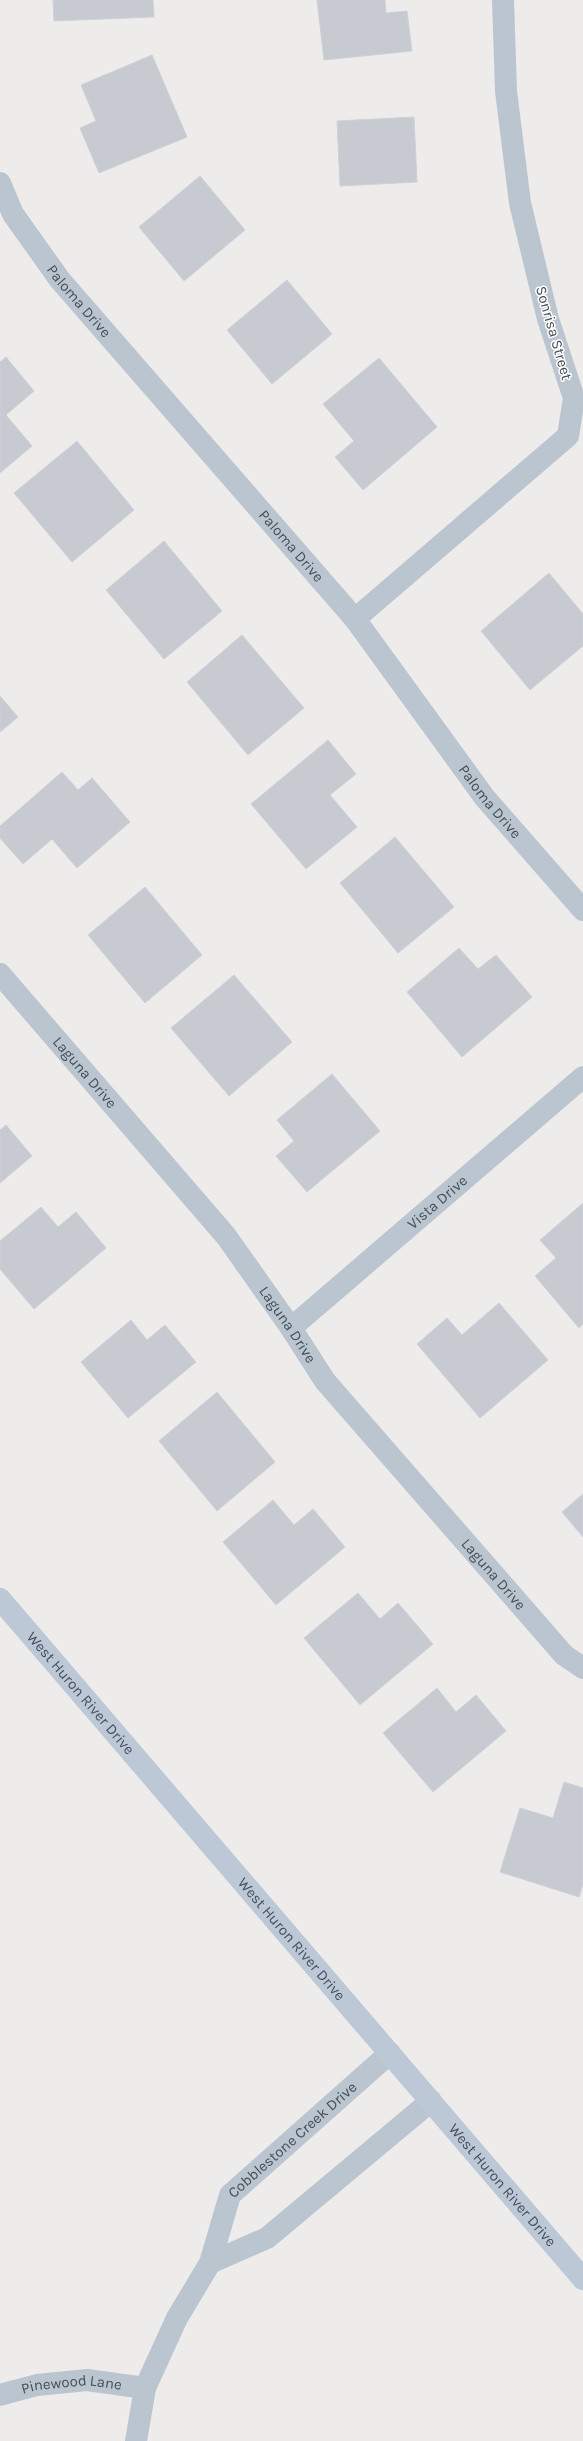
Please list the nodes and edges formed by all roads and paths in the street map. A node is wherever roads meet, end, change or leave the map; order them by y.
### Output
1 (503, 0) edge
2 (0, 183) edge
3 (355, 619) junction
4 (583, 910) edge
5 (0, 974) edge
6 (583, 1077) edge
7 (291, 1328) junction
8 (0, 1599) edge
9 (583, 1668) edge
10 (390, 2053) junction
11 (431, 2101) junction
12 (210, 2263) junction
13 (583, 2278) edge
14 (145, 2388) junction
15 (0, 2395) edge
16 (136, 2441) edge

1 - 3 street, Sonrisa Street
2 - 3 street, Paloma Drive
3 - 4 street, Paloma Drive
5 - 7 street, Laguna Drive
6 - 7 street, Vista Drive
7 - 9 street, Laguna Drive
8 - 10 main road, West Huron River Drive
10 - 11 main road, West Huron River Drive
10 - 12 street, Cobblestone Creek Drive
11 - 12 street
11 - 13 main road, West Huron River Drive
12 - 14 street, Cobblestone Creek Drive
14 - 15 street, Pinewood Lane
14 - 16 street, Cobblestone Creek Drive

